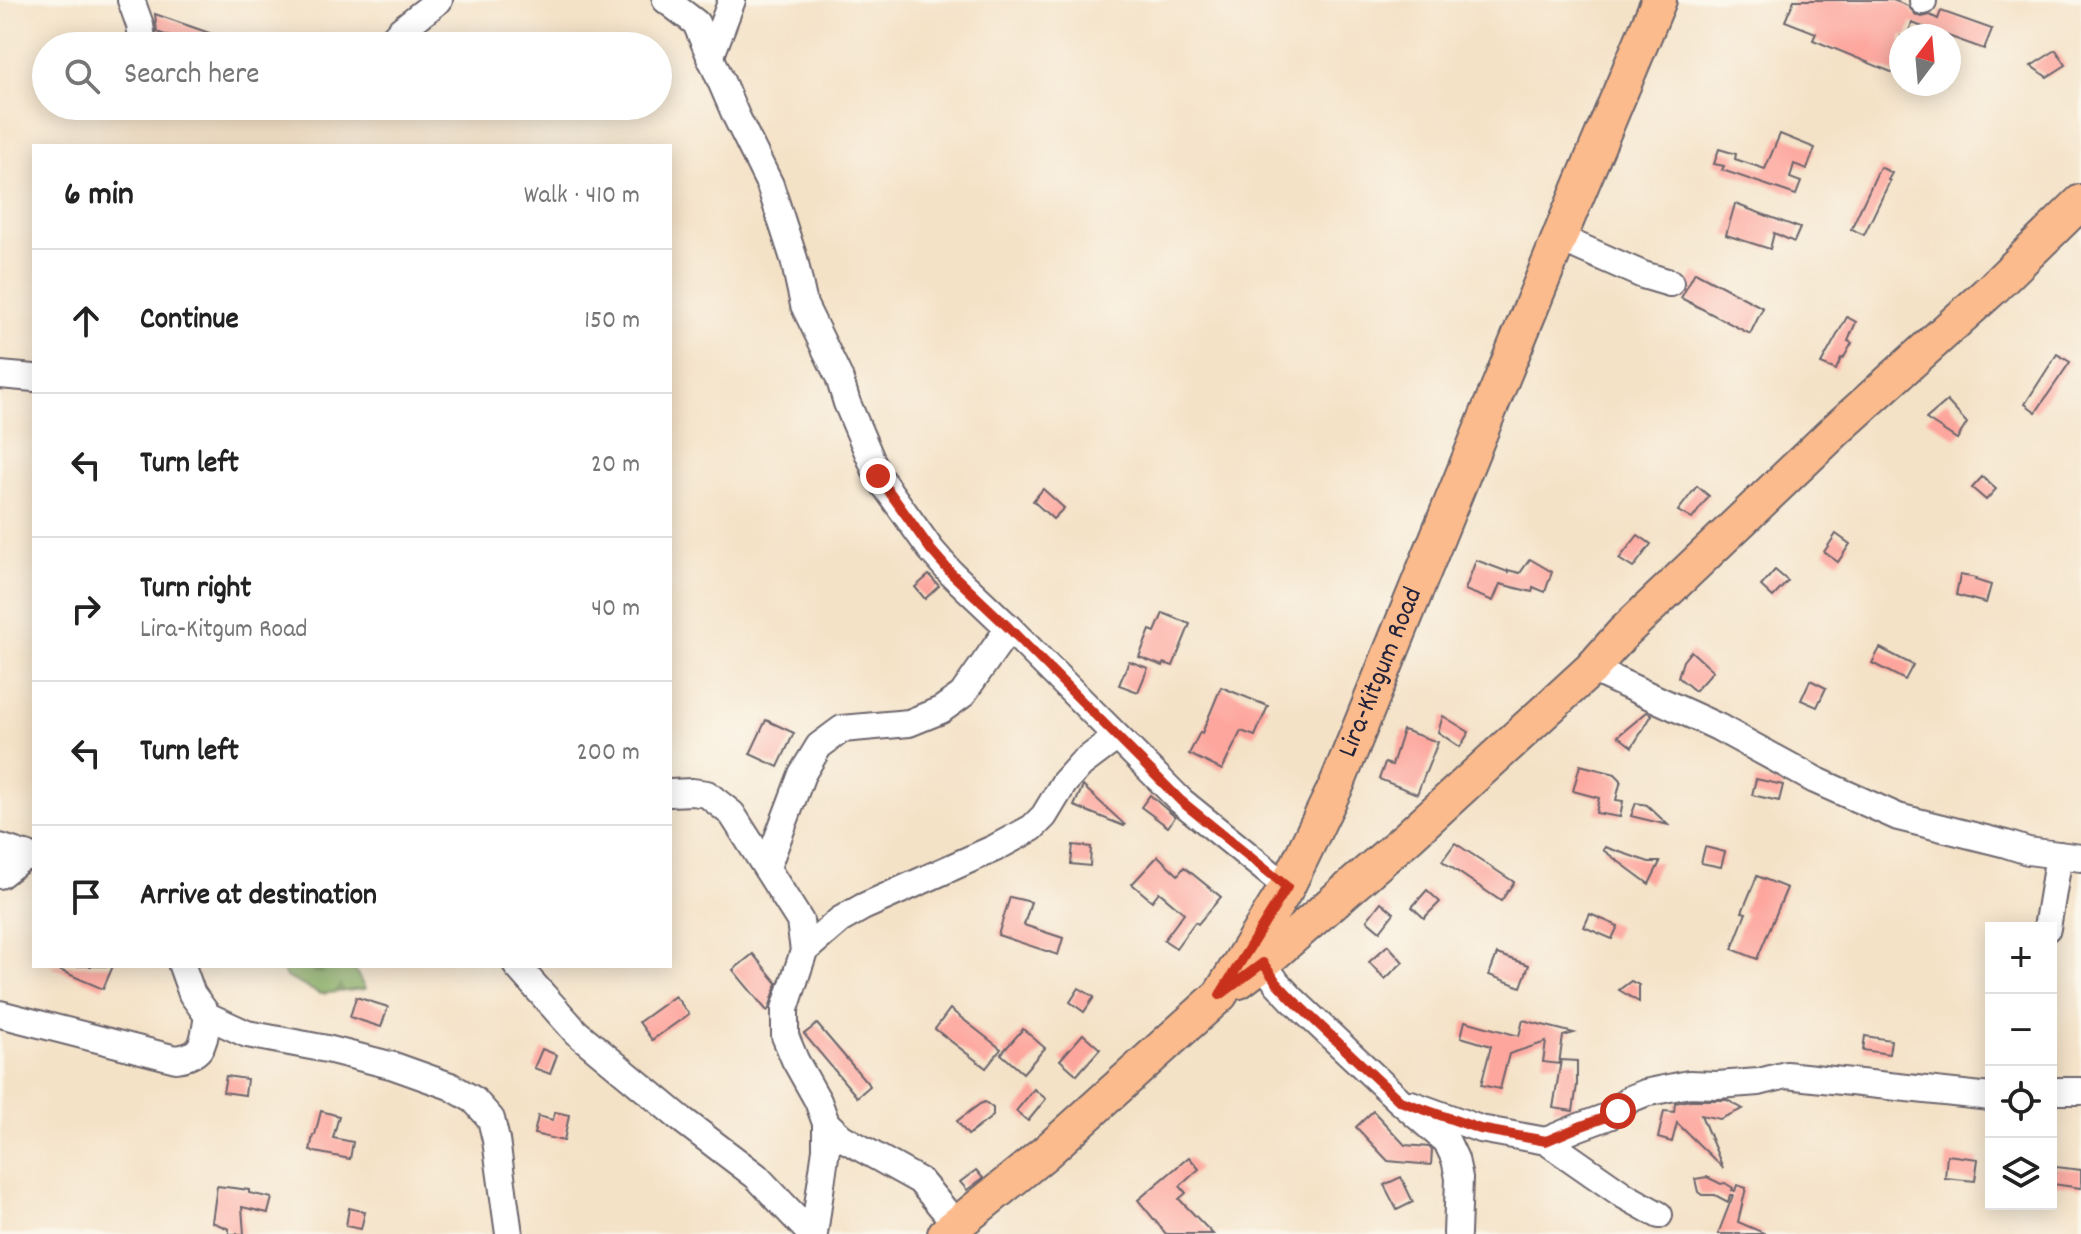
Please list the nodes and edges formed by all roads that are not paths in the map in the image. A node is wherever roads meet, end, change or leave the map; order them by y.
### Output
1 (131, 0) edge
2 (439, 0) edge
3 (666, 0) edge
4 (732, 0) edge
5 (1659, 0) edge
6 (141, 32) edge
7 (399, 32) edge
8 (710, 58) junction
9 (2081, 202) edge
10 (1559, 238) junction
11 (1670, 283) dead end
12 (0, 375) edge
13 (32, 378) edge
14 (1009, 628) junction
15 (1591, 669) junction
16 (1117, 737) junction
17 (672, 793) edge
18 (0, 847) edge
19 (2070, 856) edge
20 (30, 857) edge
21 (767, 867) junction
22 (0, 875) edge
23 (1287, 887) junction
24 (2049, 922) edge
25 (804, 951) junction
26 (1263, 963) junction
27 (183, 968) edge
28 (519, 968) edge
29 (1220, 995) junction
30 (0, 1014) edge
31 (208, 1016) junction
32 (2057, 1091) edge
33 (2081, 1091) edge
34 (1985, 1096) edge
35 (1400, 1101) junction
36 (826, 1123) junction
37 (1546, 1141) junction
38 (1659, 1215) dead end
39 (950, 1229) edge
40 (509, 1234) edge
41 (813, 1234) edge
42 (1457, 1234) edge

1 - 6 street
2 - 7 street
3 - 8 street
4 - 8 street
5 - 10 main road, Lira-Kitgum Road
8 - 14 street
9 - 15 main road
10 - 11 street
10 - 23 main road, Lira-Kitgum Road
12 - 13 street
14 - 16 street
14 - 21 street
15 - 19 street
15 - 26 main road
16 - 23 street
16 - 25 street
17 - 21 street
18 - 20 street
19 - 24 street
20 - 22 street
21 - 25 street
23 - 29 main road, Lira-Kitgum Road
25 - 36 street
26 - 29 main road
26 - 35 street
27 - 31 street
28 - 41 street
29 - 39 main road, Lira-Kitgum Road
30 - 31 street
31 - 40 street
32 - 33 street
34 - 37 street
35 - 37 street
35 - 42 street
36 - 39 street
36 - 41 street
37 - 38 street

